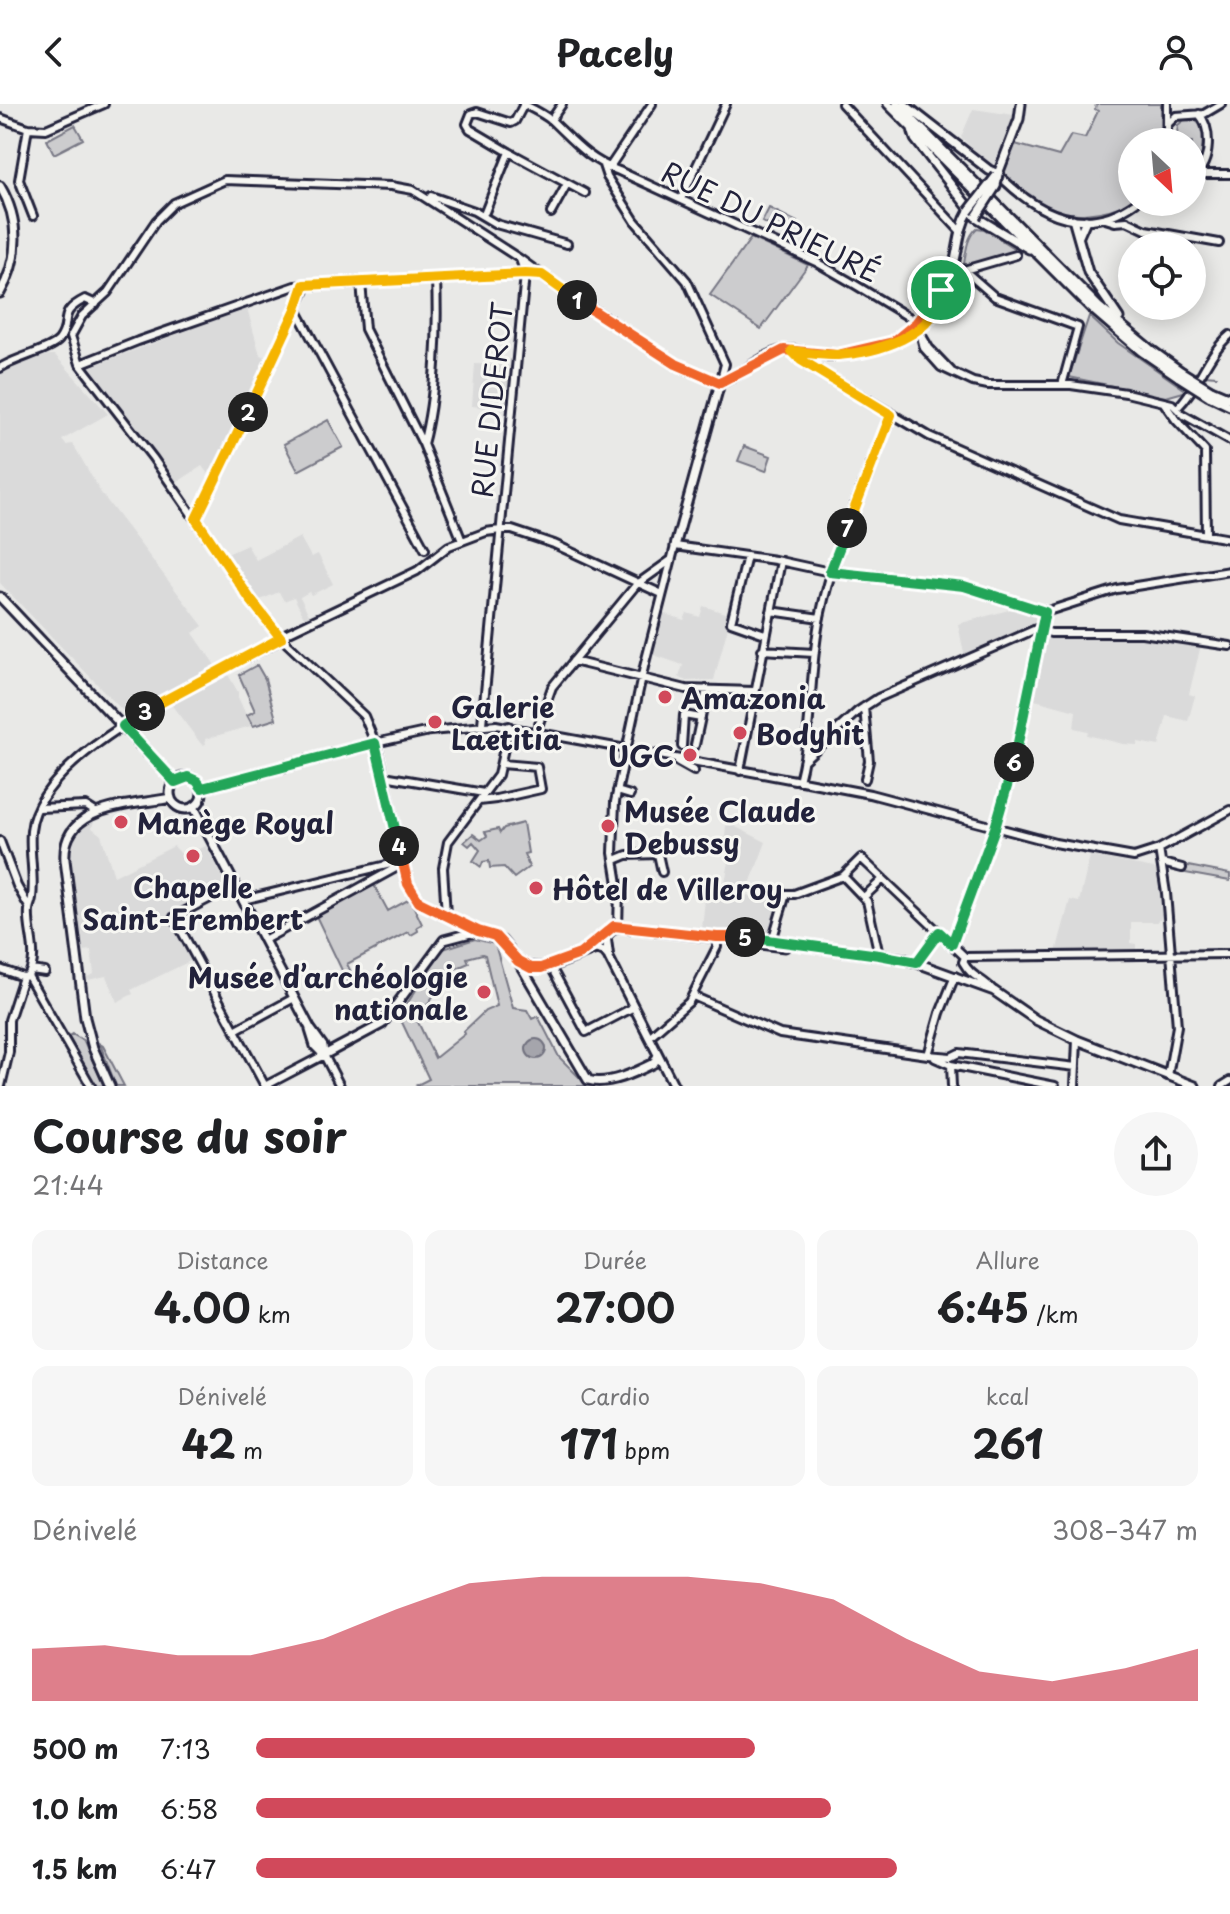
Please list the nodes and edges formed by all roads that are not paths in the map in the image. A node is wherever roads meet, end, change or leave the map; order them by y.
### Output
1 (104, 104) edge
2 (524, 104) edge
3 (562, 104) edge
4 (652, 104) edge
5 (726, 104) edge
6 (842, 104) edge
7 (888, 104) edge
8 (897, 104) edge
9 (904, 104) edge
10 (1021, 104) edge
11 (1167, 104) edge
12 (1221, 104) edge
13 (0, 111) edge
14 (1199, 114) junction
15 (1183, 115) junction
16 (0, 118) edge
17 (551, 120) junction
18 (10, 121) junction
19 (1168, 124) junction
20 (912, 127) junction
21 (28, 128) junction
22 (1168, 128) edge
23 (1208, 130) junction
24 (509, 152) junction
25 (1206, 162) joint
26 (606, 166) junction
27 (1206, 173) edge
28 (1216, 173) junction
29 (998, 174) junction
30 (1230, 174) edge
31 (567, 184) junction
32 (0, 186) edge
33 (585, 193) dead end
34 (955, 193) junction
35 (423, 194) junction
36 (681, 199) junction
37 (1118, 211) edge
38 (485, 212) dead end
39 (551, 213) dead end
40 (972, 214) junction
41 (33, 216) dead end
42 (1128, 216) edge
43 (1102, 218) junction
44 (1073, 219) junction
45 (1086, 220) junction
46 (1127, 221) junction
47 (962, 228) junction
48 (1079, 242) junction
49 (1219, 243) dead end
50 (567, 244) dead end
51 (1036, 253) junction
52 (1016, 255) dead end
53 (520, 259) junction
54 (953, 268) junction
55 (964, 270) junction
56 (525, 274) junction
57 (542, 275) junction
58 (436, 279) junction
59 (361, 282) junction
60 (304, 285) junction
61 (0, 293) edge
62 (96, 304) junction
63 (296, 309) junction
64 (918, 326) junction
65 (1124, 326) junction
66 (1230, 335) edge
67 (792, 351) junction
68 (80, 364) junction
69 (0, 368) edge
70 (1181, 374) junction
71 (720, 383) junction
72 (1062, 385) junction
73 (1210, 393) junction
74 (1230, 398) edge
75 (1163, 402) junction
76 (1230, 406) edge
77 (1177, 408) junction
78 (891, 415) junction
79 (1230, 441) edge
80 (423, 444) junction
81 (196, 519) junction
82 (500, 530) junction
83 (1206, 535) junction
84 (1230, 539) edge
85 (462, 541) junction
86 (675, 546) junction
87 (428, 556) junction
88 (747, 556) junction
89 (671, 560) junction
90 (781, 561) junction
91 (1230, 571) edge
92 (830, 572) junction
93 (640, 583) junction
94 (662, 594) junction
95 (0, 597) edge
96 (771, 611) junction
97 (1045, 612) junction
98 (820, 618) junction
99 (1042, 631) junction
100 (765, 634) junction
101 (281, 638) junction
102 (1230, 646) edge
103 (762, 650) junction
104 (814, 653) junction
105 (573, 661) junction
106 (641, 679) junction
107 (707, 689) junction
108 (754, 691) junction
109 (864, 707) junction
110 (701, 718) junction
111 (482, 724) junction
112 (123, 726) junction
113 (509, 726) junction
114 (536, 732) junction
115 (375, 743) junction
116 (695, 745) dead end
117 (682, 746) dead end
118 (627, 749) junction
119 (675, 760) junction
120 (804, 760) junction
121 (502, 764) junction
122 (694, 771) dead end
123 (740, 771) junction
124 (384, 776) junction
125 (865, 779) dead end
126 (799, 781) junction
127 (175, 782) junction
128 (202, 788) junction
129 (617, 791) junction
130 (484, 793) junction
131 (630, 795) dead end
132 (171, 798) junction
133 (478, 801) junction
134 (141, 804) junction
135 (194, 807) junction
136 (39, 808) junction
137 (1230, 810) edge
138 (97, 813) junction
139 (995, 828) junction
140 (0, 841) edge
141 (1159, 849) junction
142 (615, 860) junction
143 (403, 863) junction
144 (1162, 863) junction
145 (1182, 868) dead end
146 (662, 872) dead end
147 (843, 876) junction
148 (883, 879) junction
149 (235, 885) junction
150 (864, 897) junction
151 (243, 900) junction
152 (29, 907) junction
153 (446, 915) junction
154 (462, 924) junction
155 (614, 930) junction
156 (478, 931) junction
157 (939, 932) junction
158 (455, 936) junction
159 (717, 937) junction
160 (264, 940) junction
161 (768, 943) junction
162 (952, 944) junction
163 (583, 952) junction
164 (1171, 954) junction
165 (1230, 954) edge
166 (879, 955) junction
167 (609, 956) junction
168 (964, 959) junction
169 (518, 961) junction
170 (917, 962) junction
171 (546, 967) junction
172 (0, 969) edge
173 (45, 972) dead end
174 (27, 974) junction
175 (955, 976) junction
176 (532, 982) junction
177 (994, 991) junction
178 (693, 996) junction
179 (294, 998) junction
180 (634, 1007) junction
181 (235, 1030) junction
182 (649, 1037) junction
183 (1077, 1040) junction
184 (324, 1055) junction
185 (658, 1055) junction
186 (928, 1055) junction
187 (653, 1063) junction
188 (951, 1065) junction
189 (1076, 1067) junction
190 (665, 1068) junction
191 (1168, 1076) junction
192 (1229, 1084) edge
193 (1, 1086) edge
194 (91, 1086) edge
195 (111, 1086) edge
196 (265, 1086) edge
197 (340, 1086) edge
198 (674, 1086) edge
199 (952, 1086) edge
200 (1055, 1086) edge
201 (1075, 1086) edge
202 (1195, 1086) edge
203 (1222, 1086) edge

1 - 21 street
2 - 17 street
2 - 24 street
3 - 17 street
4 - 26 street
5 - 36 street
6 - 47 street
7 - 20 main road
8 - 65 main road
9 - 29 main road
10 - 29 main road
11 - 15 street
11 - 19 street
12 - 14 street
12 - 23 street
13 - 18 street
14 - 15 street
14 - 23 street
15 - 19 street
16 - 18 street
17 - 26 street
18 - 21 street
19 - 22 street
20 - 34 main road
20 - 51 main road
21 - 41 street
23 - 25 street
24 - 31 street
24 - 38 street
25 - 28 street
26 - 36 street, RUE DU PRIEURÉ
26 - 71 street
27 - 28 street
28 - 30 street
29 - 40 main road, bridge
29 - 44 street
31 - 33 street
31 - 39 street
32 - 61 main road
34 - 40 main road
34 - 47 main road
35 - 50 street
35 - 53 street
35 - 62 street
36 - 64 street, RUE DU PRIEURÉ
37 - 43 street
40 - 47 main road
40 - 51 main road
42 - 46 street
43 - 45 street
43 - 46 street
44 - 45 street
44 - 48 main road
45 - 48 main road
46 - 49 street
47 - 54 main road
48 - 65 main road
51 - 70 main road
52 - 55 street
53 - 56 street
53 - 57 street
54 - 55 street
54 - 64 main road
55 - 72 street
56 - 57 street
56 - 58 street
56 - 82 street, RUE DIDEROT
57 - 71 street
58 - 59 street
58 - 80 street
59 - 60 street
59 - 80 street
60 - 63 street
60 - 68 street
62 - 68 street
62 - 69 street
63 - 81 street
63 - 87 street
64 - 67 main road
64 - 72 street
65 - 70 main road
66 - 77 street
67 - 71 main road
67 - 78 street
68 - 81 street
70 - 73 main road, bridge
71 - 86 main road
72 - 75 street
73 - 74 main road
73 - 76 main road
75 - 77 street
75 - 83 street
77 - 79 street
78 - 83 street
78 - 92 street
80 - 85 street
81 - 101 street
82 - 85 street
82 - 93 street
82 - 111 street, RUE DIDEROT
83 - 84 street
85 - 87 street
86 - 88 street
86 - 89 street
87 - 101 street
88 - 90 street
88 - 100 street
89 - 93 street
89 - 94 street
90 - 92 street
90 - 96 street
91 - 97 street
92 - 97 street
92 - 98 street
93 - 94 street
93 - 105 street
94 - 106 street
95 - 112 main road
96 - 98 street
96 - 100 street
97 - 99 street
98 - 104 street
99 - 102 street
99 - 109 street
99 - 139 street
100 - 103 street
101 - 112 street
101 - 115 street
103 - 104 street
103 - 108 street
104 - 120 street
105 - 106 street
105 - 114 street
106 - 107 street
106 - 118 street
107 - 108 street
107 - 110 street
108 - 123 street
109 - 120 street
109 - 125 street
110 - 116 street
110 - 117 street
111 - 113 street
111 - 115 street
112 - 127 main road
112 - 136 street
113 - 114 street
113 - 121 street
114 - 118 street
115 - 124 street
115 - 128 main road
118 - 119 street
118 - 129 street
119 - 122 street
119 - 123 street
120 - 126 street
121 - 130 street
121 - 133 street
123 - 126 street
124 - 130 street
124 - 143 street
126 - 139 street
127 - 128 main road
127 - 132 main road
128 - 135 main road
129 - 131 street
129 - 142 street
130 - 133 street
132 - 134 main road
132 - 135 main road
133 - 153 street
134 - 138 main road
134 - 195 main road
135 - 149 main road
136 - 138 street
136 - 152 street
137 - 141 street
138 - 195 main road
139 - 141 street
139 - 162 street
140 - 152 street
141 - 144 street
142 - 146 street
142 - 155 street
143 - 151 street
143 - 153 street
143 - 160 street
144 - 145 street
144 - 164 street
147 - 148 street
147 - 150 street
147 - 161 street
148 - 150 street
148 - 157 street
149 - 151 main road
149 - 181 street
150 - 166 street
151 - 160 main road
152 - 174 street
153 - 154 street
154 - 156 street
154 - 158 street
155 - 159 main road
155 - 163 main road
155 - 167 main road
156 - 158 main road
156 - 169 main road
157 - 162 street
157 - 170 street
158 - 184 main road
159 - 161 main road
159 - 178 street
160 - 179 main road
161 - 166 main road
162 - 168 street
163 - 167 main road
163 - 171 main road
164 - 165 street
164 - 168 street
164 - 191 street
166 - 170 main road
167 - 180 main road
168 - 177 street
169 - 171 main road
169 - 176 main road
170 - 175 main road
171 - 176 main road
171 - 180 street
172 - 174 street
173 - 174 street
174 - 193 street
174 - 194 street
175 - 177 main road
175 - 186 street
176 - 187 main road
177 - 183 main road
178 - 182 street
178 - 186 street
179 - 181 street
179 - 184 main road
180 - 182 main road
181 - 196 street
182 - 185 main road
183 - 189 street
183 - 191 main road
184 - 196 street
184 - 197 street
185 - 187 main road
185 - 190 main road
186 - 188 street
186 - 189 street
187 - 190 main road
188 - 199 street
188 - 200 street
189 - 201 street
190 - 198 main road
191 - 202 main road
192 - 203 street

